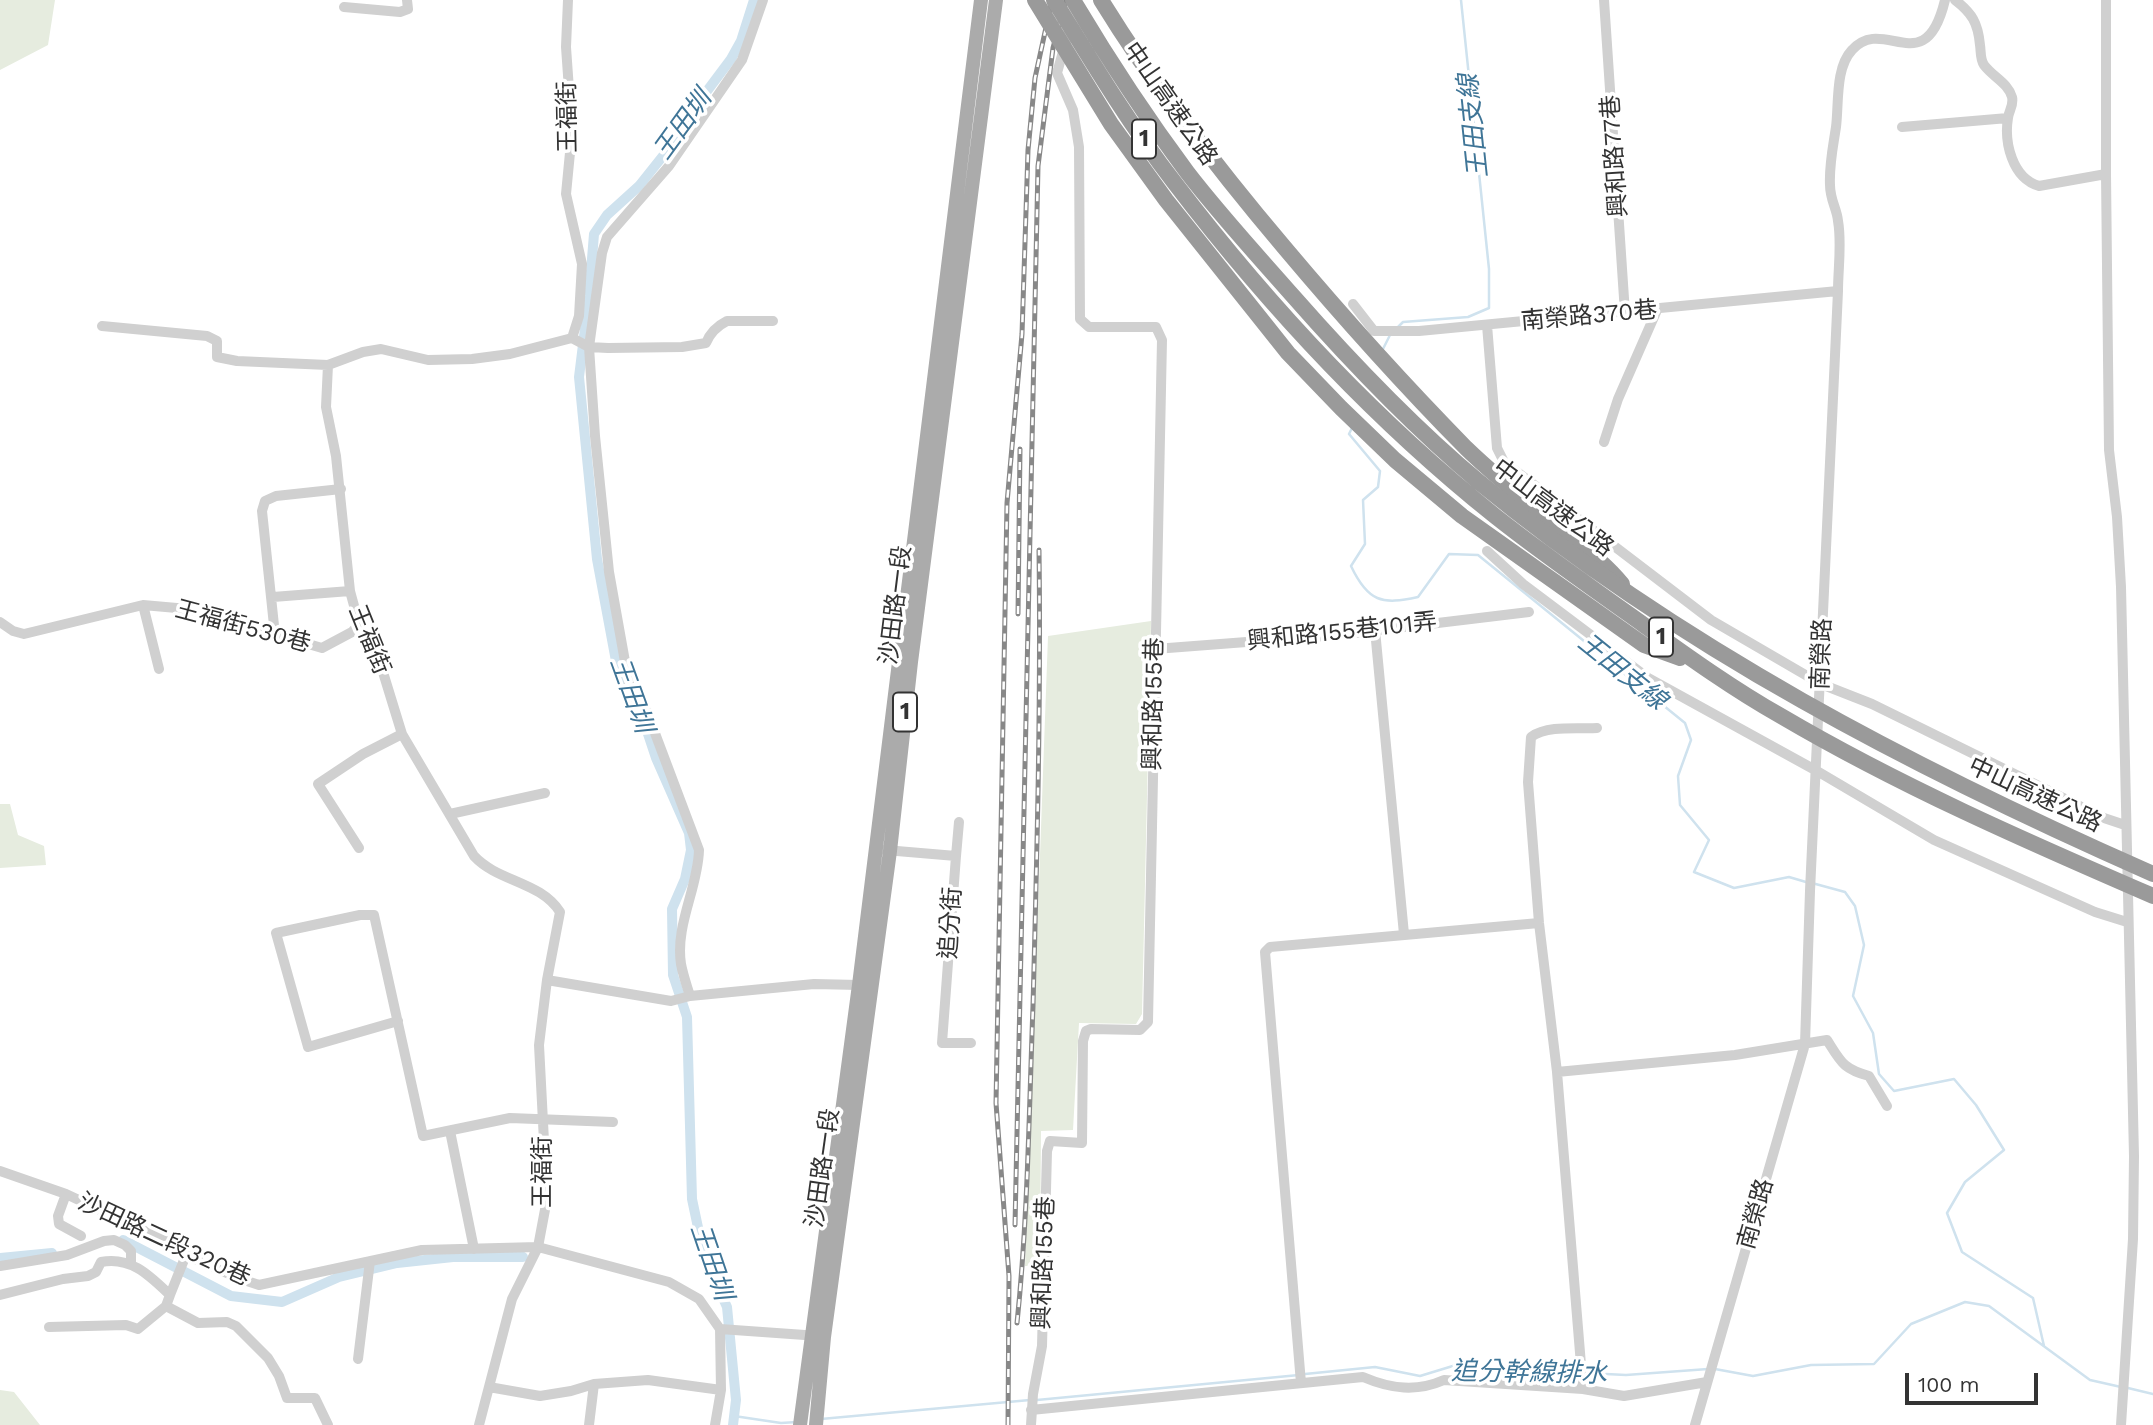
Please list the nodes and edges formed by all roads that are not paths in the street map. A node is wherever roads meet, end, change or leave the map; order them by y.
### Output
1 (407, 0) edge
2 (568, 0) edge
3 (762, 0) edge
4 (981, 0) edge
5 (996, 0) edge
6 (1035, 0) edge
7 (1054, 0) edge
8 (1075, 0) edge
9 (1101, 0) edge
10 (1604, 0) edge
11 (1945, 0) edge
12 (1955, 0) edge
13 (2106, 0) edge
14 (344, 7) dead end
15 (2008, 118) junction
16 (1902, 127) dead end
17 (2106, 174) junction
18 (1838, 291) junction
19 (1353, 304) dead end
20 (1657, 310) junction
21 (1625, 313) junction
22 (773, 321) dead end
23 (1487, 325) junction
24 (102, 326) dead end
25 (572, 338) junction
26 (589, 347) junction
27 (328, 365) junction
28 (1604, 442) dead end
29 (341, 489) junction
30 (1487, 551) dead end
31 (349, 591) junction
32 (1630, 594) junction
33 (273, 597) junction
34 (143, 605) junction
35 (1529, 612) dead end
36 (0, 622) edge
37 (359, 624) junction
38 (1376, 630) junction
39 (275, 635) junction
40 (1155, 649) junction
41 (1703, 667) junction
42 (159, 669) dead end
43 (1821, 684) junction
44 (1597, 728) dead end
45 (402, 734) junction
46 (1817, 772) junction
47 (545, 793) dead end
48 (450, 814) junction
49 (959, 822) dead end
50 (2125, 825) junction
51 (359, 848) dead end
52 (882, 850) junction
53 (956, 856) junction
54 (2153, 874) edge
55 (2153, 896) edge
56 (2127, 922) junction
57 (1539, 923) junction
58 (1404, 934) junction
59 (547, 980) junction
60 (859, 985) junction
61 (690, 996) junction
62 (398, 1021) junction
63 (971, 1043) dead end
64 (1805, 1044) junction
65 (1557, 1072) junction
66 (1887, 1106) dead end
67 (542, 1121) junction
68 (613, 1122) dead end
69 (450, 1131) junction
70 (841, 1156) junction
71 (0, 1171) edge
72 (66, 1194) junction
73 (81, 1236) dead end
74 (538, 1247) junction
75 (474, 1249) junction
76 (186, 1255) junction
77 (370, 1261) junction
78 (131, 1264) junction
79 (0, 1266) edge
80 (0, 1295) edge
81 (168, 1301) junction
82 (48, 1327) dead end
83 (720, 1329) junction
84 (818, 1336) junction
85 (358, 1359) dead end
86 (1709, 1373) junction
87 (1301, 1383) junction
88 (594, 1384) junction
89 (489, 1387) junction
90 (1583, 1389) junction
91 (721, 1390) junction
92 (1031, 1410) junction
93 (328, 1425) edge
94 (479, 1425) edge
95 (589, 1425) edge
96 (715, 1425) edge
97 (800, 1425) edge
98 (816, 1425) edge
99 (1031, 1425) edge
100 (1695, 1425) edge
101 (2121, 1425) edge

1 - 14 street
2 - 25 street, 王福街
3 - 26 street
4 - 52 main road, 沙田路一段 / 1
5 - 52 main road, 沙田路一段 / 1
6 - 41 highway, 中山高速公路 / 1, bridge
7 - 41 highway, 中山高速公路 / 1, bridge
8 - 32 highway, 中山高速公路 / 1, bridge
8 - 40 street, 興和路155巷
9 - 32 highway, bridge
10 - 21 street, 興和路77巷
11 - 18 street, 南榮路
12 - 15 street
13 - 17 street
15 - 16 street
15 - 17 street
17 - 50 street
18 - 20 street, 南榮路370巷
18 - 43 street, 南榮路
19 - 23 street, 南榮路370巷
20 - 21 street, 南榮路370巷
20 - 28 street
21 - 23 street, 南榮路370巷
22 - 26 street
23 - 43 street
24 - 27 street
25 - 26 street
25 - 27 street
26 - 61 street
27 - 29 street, 王福街
29 - 31 street, 王福街
29 - 33 street
30 - 46 street
31 - 33 street
31 - 37 street, 王福街
32 - 54 highway, 中山高速公路 / 1, bridge
33 - 39 street
34 - 36 street, 王福街530巷
34 - 39 street, 王福街530巷
34 - 42 street
35 - 38 street, 興和路155巷101弄
37 - 39 street, 王福街530巷
37 - 45 street, 王福街
38 - 40 street, 興和路155巷101弄
38 - 58 street
40 - 92 street, 興和路155巷
41 - 55 highway, 中山高速公路 / 1, bridge
43 - 46 street, 南榮路
43 - 50 street
44 - 57 street
45 - 48 street, 王福街
45 - 51 street
46 - 56 street
46 - 64 street, 南榮路
47 - 48 street
48 - 59 street, 王福街
49 - 53 street
50 - 56 street
52 - 53 street, 追分街
52 - 60 main road, 沙田路一段 / 1
52 - 70 main road, 沙田路一段 / 1
53 - 63 street, 追分街
56 - 101 street
57 - 58 street
57 - 65 street
58 - 87 street
59 - 61 street
59 - 67 street, 王福街
60 - 61 street
60 - 70 main road, 沙田路一段 / 1
62 - 62 street
62 - 69 street
64 - 65 street
64 - 66 street
64 - 86 street, 南榮路
65 - 90 street
67 - 68 street
67 - 69 street
67 - 74 street, 王福街
69 - 75 street
70 - 84 main road, 沙田路一段 / 1
71 - 72 street, 沙田路二段320巷
72 - 73 street
72 - 76 street, 沙田路二段320巷
74 - 75 street, 沙田路二段320巷
74 - 83 street, 沙田路二段320巷
74 - 89 street, 王福街
75 - 77 street, 沙田路二段320巷
76 - 77 street, 沙田路二段320巷
76 - 81 street
77 - 85 street
78 - 79 street
78 - 80 street
78 - 81 street
81 - 82 street
81 - 93 street
83 - 84 street
83 - 91 street
84 - 97 main road, 沙田路一段 / 1
84 - 98 main road, 沙田路一段 / 1
86 - 90 street
86 - 100 street, 南榮路
87 - 90 street
87 - 92 street
88 - 89 street
88 - 91 street
88 - 95 street
89 - 94 street, 王福街
91 - 96 street
92 - 99 street

